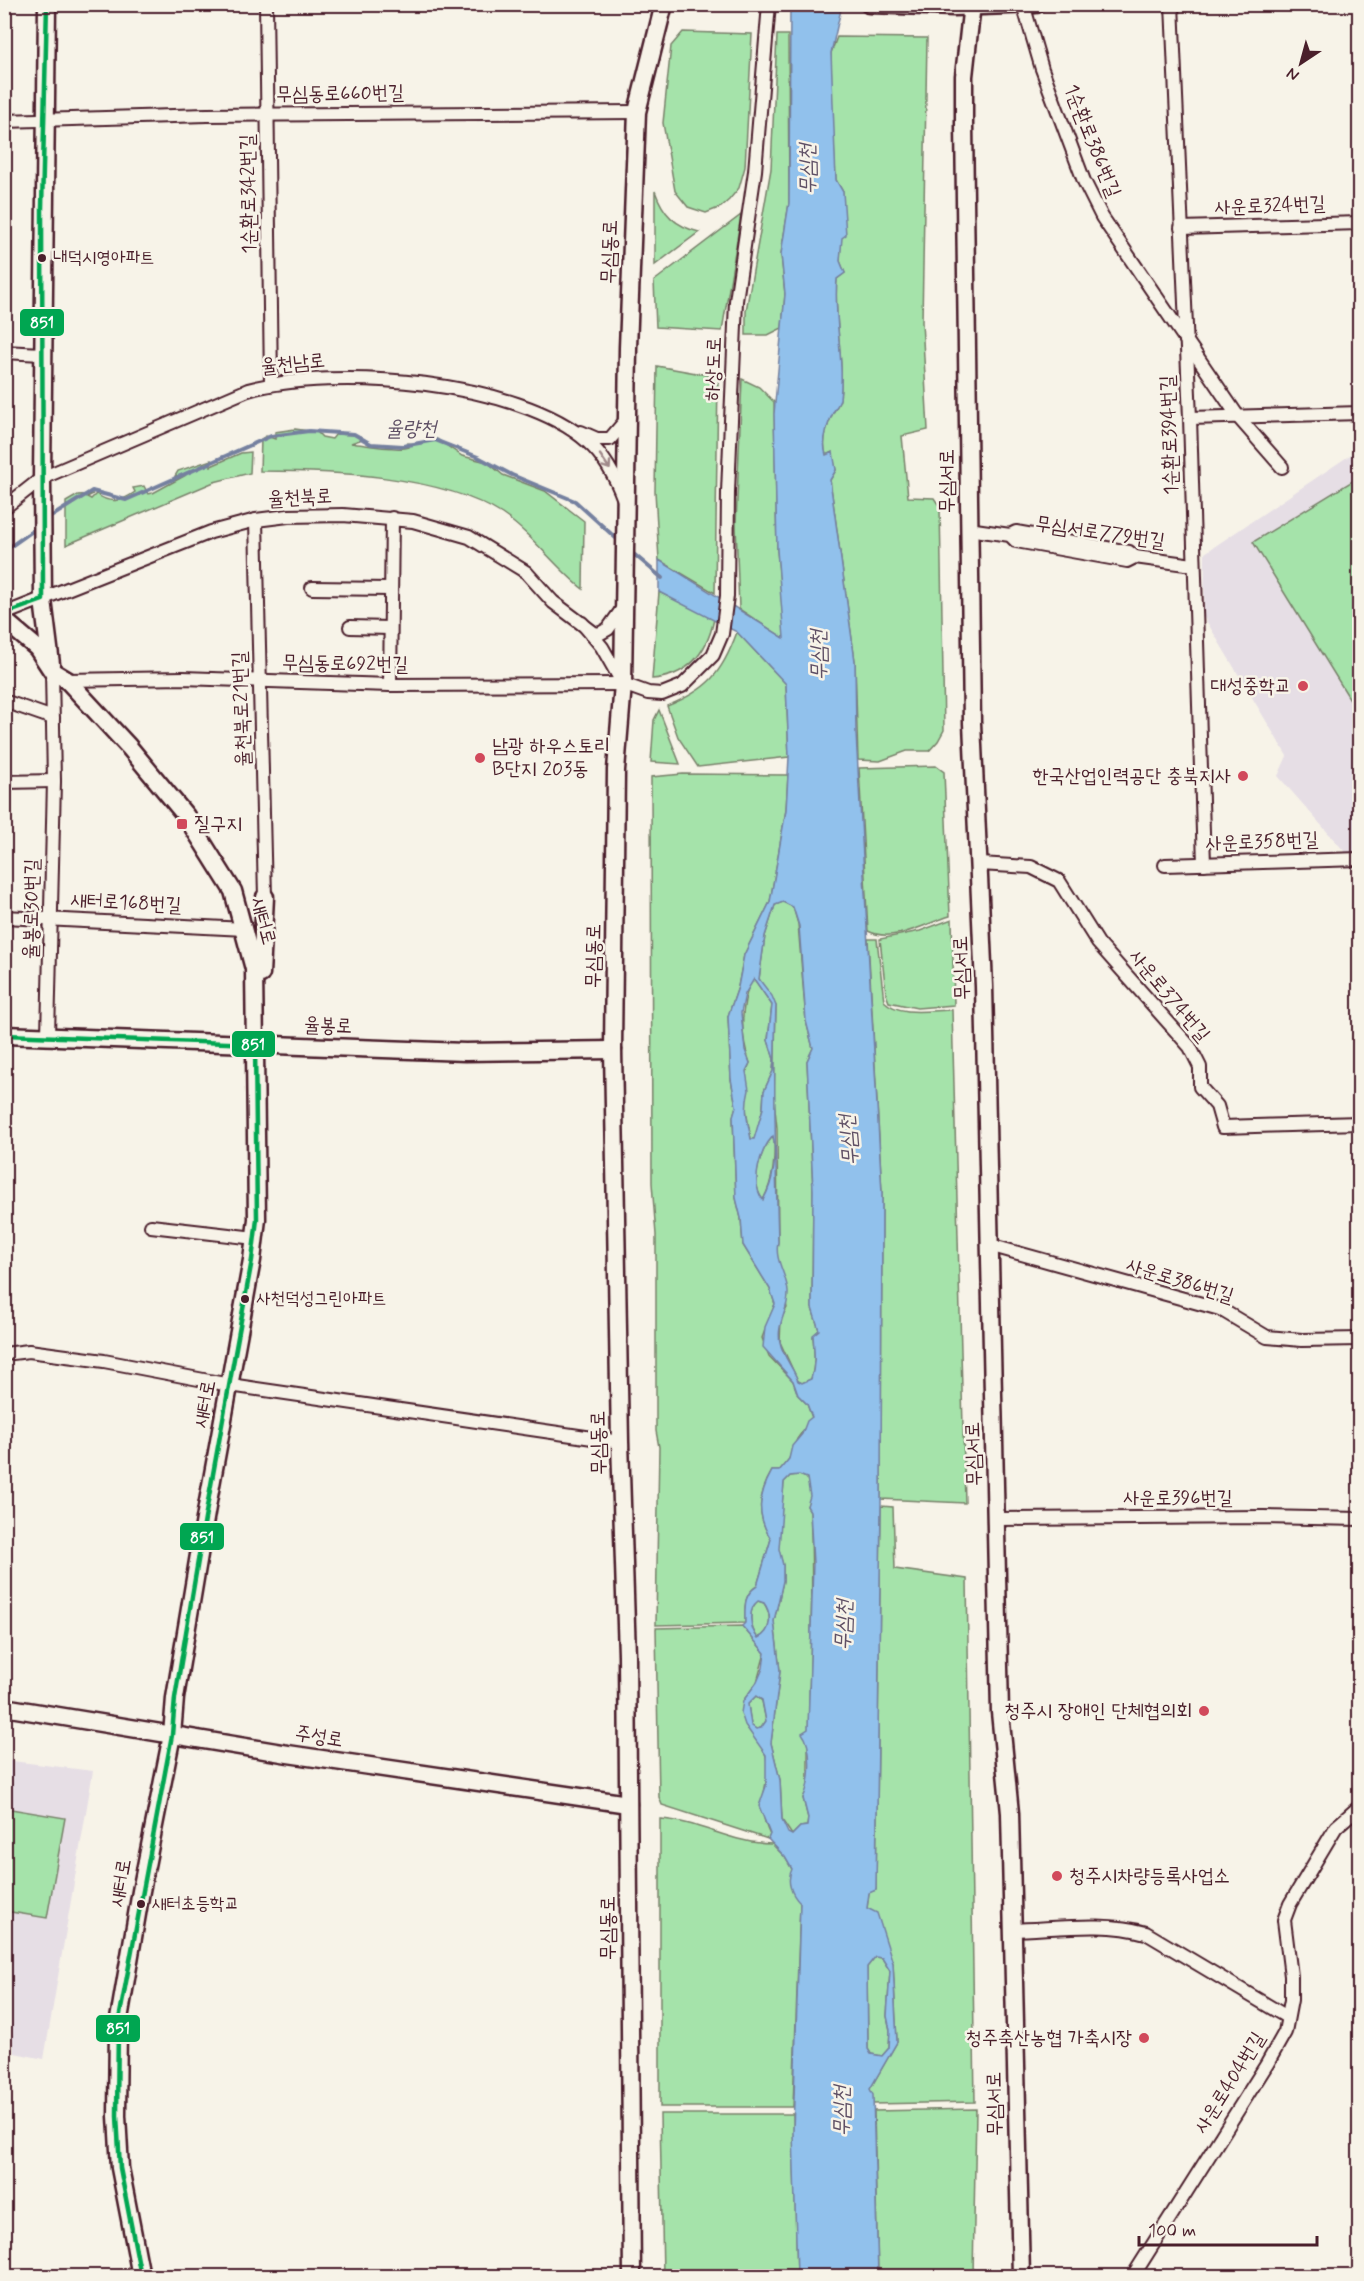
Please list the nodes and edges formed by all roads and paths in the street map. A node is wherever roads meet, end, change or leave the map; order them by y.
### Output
1 (46, 4) edge
2 (266, 4) edge
3 (664, 4) edge
4 (769, 4) edge
5 (869, 4) edge
6 (1172, 4) edge
7 (1027, 5) edge
8 (972, 6) edge
9 (637, 112) junction
10 (267, 114) junction
11 (43, 119) junction
12 (4, 121) edge
13 (1359, 223) edge
14 (1182, 228) junction
15 (1186, 339) junction
16 (4, 352) edge
17 (42, 354) junction
18 (271, 384) junction
19 (1359, 413) edge
20 (1190, 418) junction
21 (1239, 418) junction
22 (627, 419) junction
23 (571, 429) junction
24 (1282, 467) dead end
25 (42, 478) junction
26 (626, 505) junction
27 (4, 508) edge
28 (392, 518) junction
29 (256, 520) junction
30 (968, 529) junction
31 (1193, 566) junction
32 (312, 588) dead end
33 (390, 590) junction
34 (43, 600) junction
35 (623, 608) junction
36 (4, 614) edge
37 (4, 620) edge
38 (582, 623) junction
39 (350, 627) dead end
40 (389, 628) junction
41 (52, 671) junction
42 (67, 680) junction
43 (260, 682) junction
44 (623, 684) junction
45 (390, 685) junction
46 (4, 701) edge
47 (53, 718) junction
48 (54, 781) junction
49 (4, 782) edge
50 (1359, 859) edge
51 (980, 864) junction
52 (1204, 864) junction
53 (1165, 865) dead end
54 (266, 897) junction
55 (236, 898) junction
56 (4, 917) edge
57 (50, 918) junction
58 (245, 929) junction
59 (255, 1023) junction
60 (4, 1035) edge
61 (48, 1036) junction
62 (255, 1044) junction
63 (613, 1050) junction
64 (1359, 1123) edge
65 (151, 1226) dead end
66 (255, 1238) junction
67 (989, 1245) junction
68 (1359, 1339) edge
69 (4, 1354) edge
70 (230, 1385) junction
71 (620, 1442) junction
72 (1359, 1519) edge
73 (997, 1520) junction
74 (4, 1707) edge
75 (172, 1735) junction
76 (628, 1804) junction
77 (1359, 1806) edge
78 (1012, 1930) junction
79 (1287, 2017) junction
80 (141, 2277) edge
81 (632, 2277) edge
82 (1021, 2277) edge
83 (1133, 2277) edge

1 - 11 street
2 - 10 street, 1순환로342번길
3 - 9 street, 무심동로
4 - 44 street, 하상도로
5 - 8 street
6 - 14 street, 1순환로394번길
7 - 8 street
7 - 15 street, 1순환로386번길
8 - 30 street, 무심서로
9 - 10 street, 무심동로660번길
9 - 22 street, 무심동로
10 - 11 street, 무심동로660번길
10 - 18 street, 1순환로342번길
11 - 12 street, 무심동로660번길
11 - 17 street
13 - 14 street, 사운로324번길
14 - 15 street, 1순환로394번길
15 - 20 street, 1순환로394번길
15 - 21 street, 1순환로386번길
16 - 17 street
17 - 25 street
18 - 23 street, 율천남로
18 - 25 street, 율천남로
19 - 21 street
20 - 21 street
20 - 31 street, 1순환로394번길
21 - 24 street, 1순환로386번길
22 - 23 street
22 - 26 street, 무심동로
23 -> 26 street
25 - 27 street, 율천남로
25 - 34 street
26 - 35 street, 무심동로
28 - 29 street, 율천북로
28 - 33 street
28 - 38 street, 율천북로
29 - 34 street, 율천북로
29 - 43 street, 율천북로21번길
30 - 31 street, 무심서로779번길
30 - 51 street, 무심서로
31 - 52 street, 1순환로394번길
32 - 33 street
33 - 40 street
34 - 36 street, 율천북로
34 - 41 street
35 - 38 street
35 - 44 street, 무심동로
37 - 41 street, 새터로
38 - 44 street
39 - 40 street
40 - 45 street
41 - 42 street, 새터로
41 - 47 street, 율봉로30번길
42 - 43 street, 무심동로692번길
42 - 55 street, 새터로
43 - 45 street, 무심동로692번길
43 - 54 street, 율천북로21번길
44 - 45 street, 무심동로692번길
44 - 63 street, 무심동로
46 - 47 street
47 - 48 street, 율봉로30번길
48 - 49 street
48 - 57 street, 율봉로30번길
50 - 52 street, 사운로358번길
51 - 64 street, 사운로374번길
51 - 67 street, 무심서로
52 - 53 street, 사운로358번길
54 - 55 street
54 - 59 street
55 - 58 street, 새터로
56 - 57 street, 새터로168번길
57 - 58 street, 새터로168번길
57 - 61 street, 율봉로30번길
58 - 59 street, 새터로
59 - 62 street, 새터로
60 - 61 street, 율봉로
61 - 62 street, 율봉로
62 - 63 street, 율봉로
62 - 66 street, 새터로
63 - 71 street, 무심동로
65 - 66 street
66 - 70 street, 새터로
67 - 68 street, 사운로386번길
67 - 73 street, 무심서로
69 - 70 street
70 - 71 street
70 - 75 street, 새터로
71 - 76 street, 무심동로
72 - 73 street, 사운로396번길
73 - 78 street, 무심서로
74 - 75 street, 주성로
75 - 76 street, 주성로
75 - 80 street, 새터로
76 - 81 street, 무심동로
77 - 79 street, 사운로404번길
78 - 79 street
78 - 82 street, 무심서로
79 - 83 street, 사운로404번길

